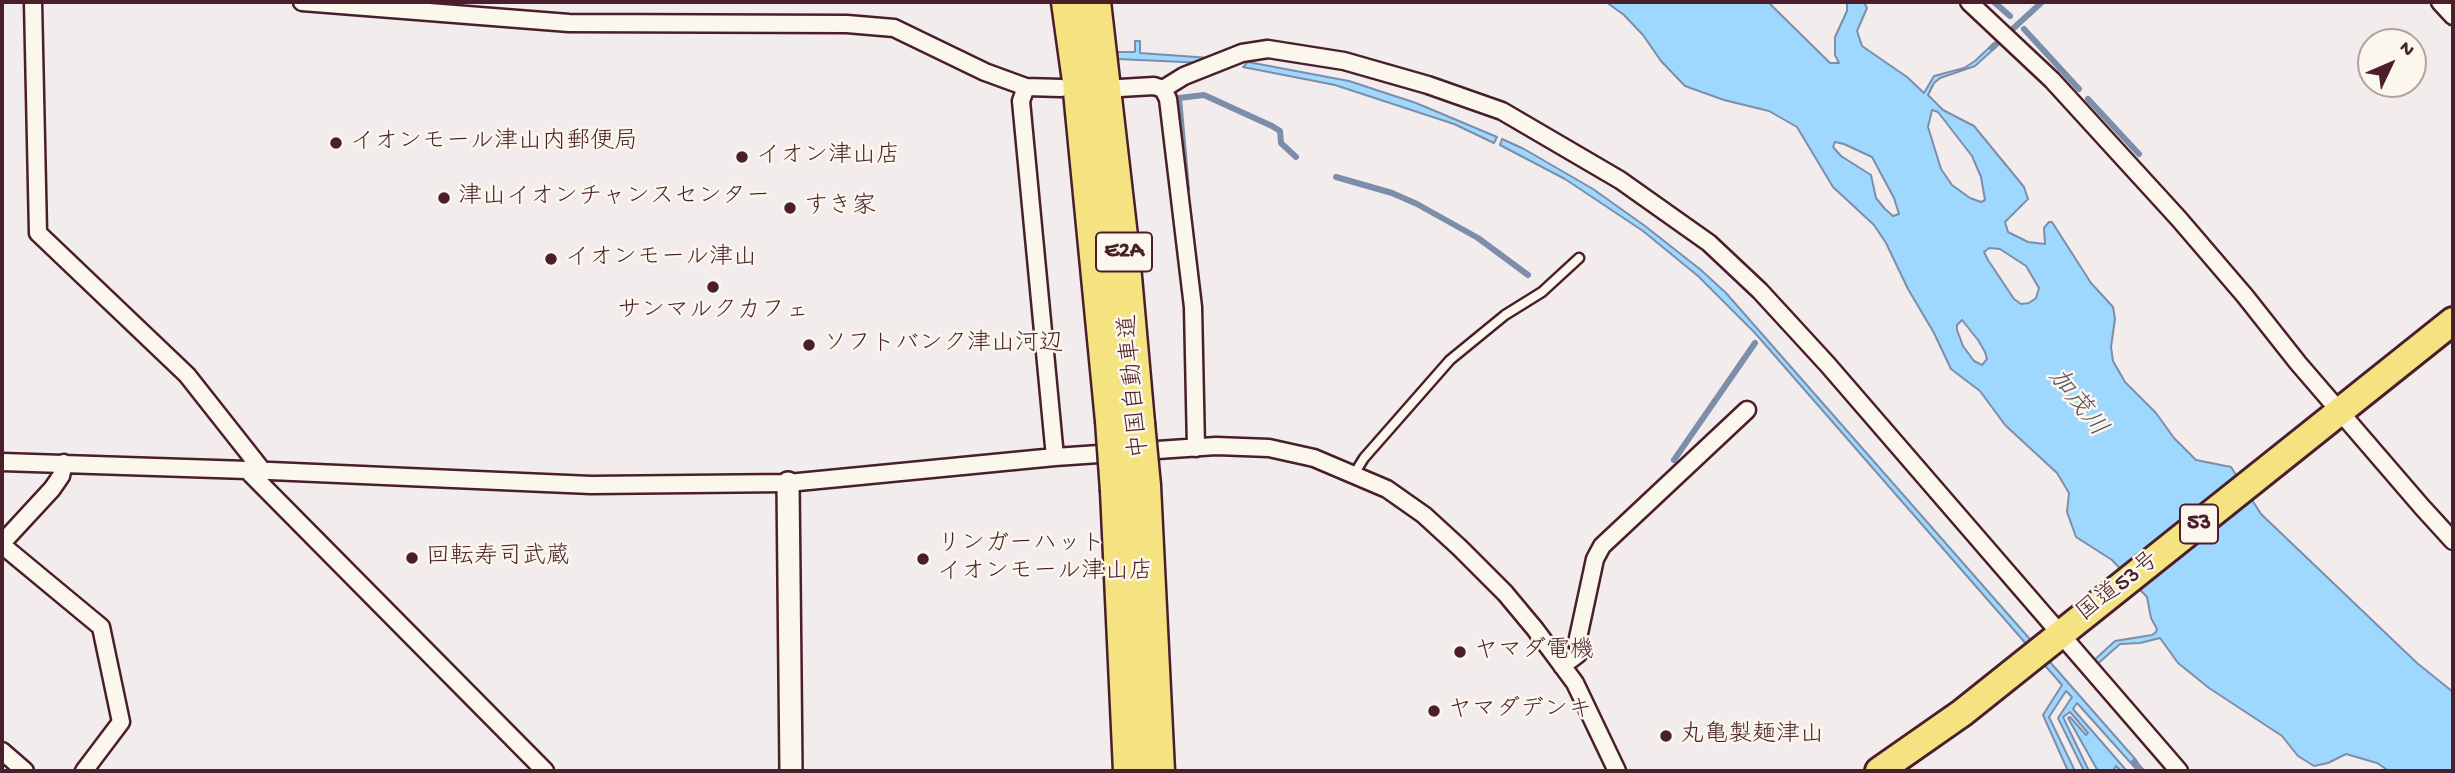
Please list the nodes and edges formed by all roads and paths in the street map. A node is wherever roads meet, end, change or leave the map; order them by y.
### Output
1 (33, 2) edge
2 (302, 2) edge
3 (1067, 2) edge
4 (1095, 2) edge
5 (1969, 2) edge
6 (2440, 2) edge
7 (2453, 16) edge
8 (1091, 85) junction
9 (1026, 88) junction
10 (1163, 89) junction
11 (1579, 258) dead end
12 (2453, 321) edge
13 (1747, 410) dead end
14 (2335, 416) junction
15 (1196, 448) junction
16 (1055, 457) junction
17 (2, 463) edge
18 (64, 464) junction
19 (255, 470) junction
20 (1354, 474) junction
21 (788, 483) junction
22 (1131, 488) junction
23 (2453, 541) edge
24 (2, 544) edge
25 (2064, 631) junction
26 (1562, 666) junction
27 (2, 751) edge
28 (1128, 762) edge
29 (24, 771) edge
30 (84, 771) edge
31 (545, 771) edge
32 (791, 771) edge
33 (1159, 771) edge
34 (1617, 771) edge
35 (1879, 771) edge
36 (2179, 771) edge

1 - 19 street
2 - 9 street
3 - 8 highway, 中国自動車道 / E2A
4 - 8 highway, 中国自動車道 / E2A
5 - 14 street
6 - 7 street
8 - 9 street
8 - 10 street
8 - 22 highway, 中国自動車道 / E2A, bridge
9 - 16 street
10 - 15 street
10 - 25 street
11 - 20 lane
12 - 14 highway, 国道53号 / 53
13 - 26 street
14 - 23 street
14 - 25 highway, 国道53号 / 53
15 - 16 street
15 - 20 street
16 - 21 street
17 - 18 street
18 - 19 street
18 - 24 street
19 - 21 street
19 - 31 street
20 - 26 street
21 - 32 street
22 - 28 highway, 中国自動車道 / E2A
22 - 33 highway, 中国自動車道 / E2A
24 - 30 street
25 - 35 highway, 国道53号 / 53
25 - 36 street
26 - 34 street
27 - 29 street

